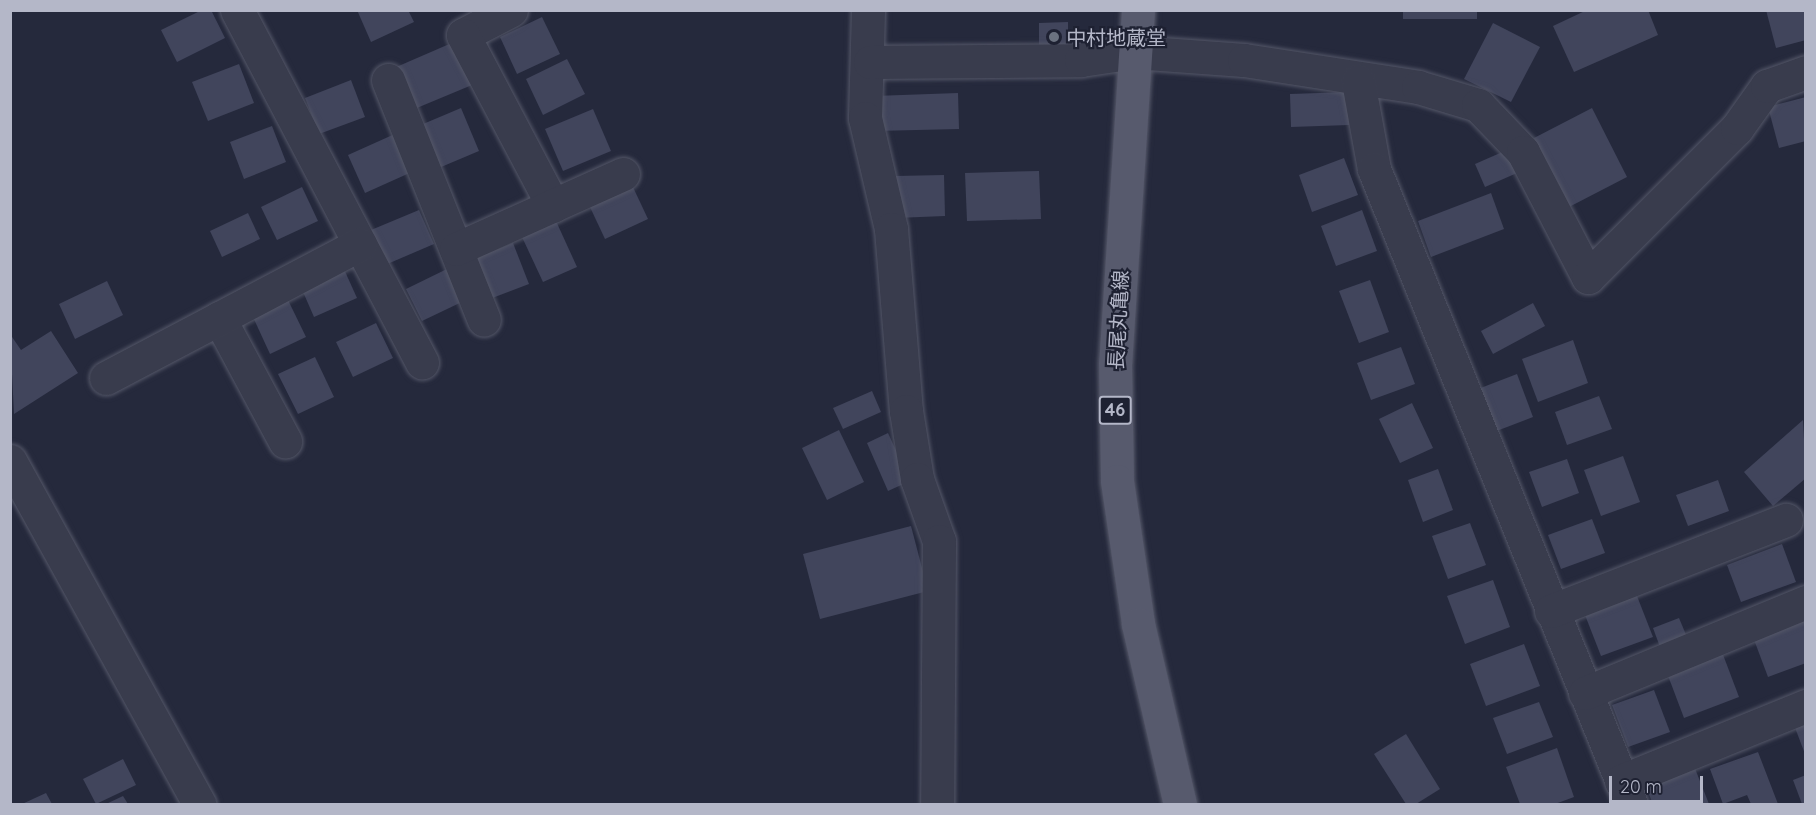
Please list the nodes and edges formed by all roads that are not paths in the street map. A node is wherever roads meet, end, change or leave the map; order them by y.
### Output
1 (237, 10) edge
2 (511, 10) edge
3 (868, 10) edge
4 (1138, 10) edge
5 (1134, 52) junction
6 (870, 62) junction
7 (1806, 72) edge
8 (388, 80) dead end
9 (1358, 81) junction
10 (623, 174) dead end
11 (553, 206) junction
12 (360, 244) junction
13 (456, 249) junction
14 (219, 318) junction
15 (484, 320) dead end
16 (422, 362) dead end
17 (106, 378) dead end
18 (285, 441) dead end
19 (10, 461) edge
20 (1785, 520) dead end
21 (1806, 602) edge
22 (1551, 611) junction
23 (1585, 693) junction
24 (1806, 706) edge
25 (1626, 793) edge
26 (199, 804) edge
27 (937, 804) edge
28 (1180, 804) edge

1 - 12 street
2 - 11 street
3 - 6 street
4 - 5 main road, 長尾丸亀線 / 46
5 - 6 street
5 - 9 street
5 - 28 main road, 長尾丸亀線 / 46
6 - 27 street
7 - 9 street
8 - 13 street
9 - 22 street
10 - 11 street
11 - 13 street
12 - 14 street
12 - 16 street
13 - 15 street
14 - 17 street
14 - 18 street
19 - 26 street
20 - 22 street
21 - 23 street
22 - 23 street
23 - 25 street
24 - 25 street

